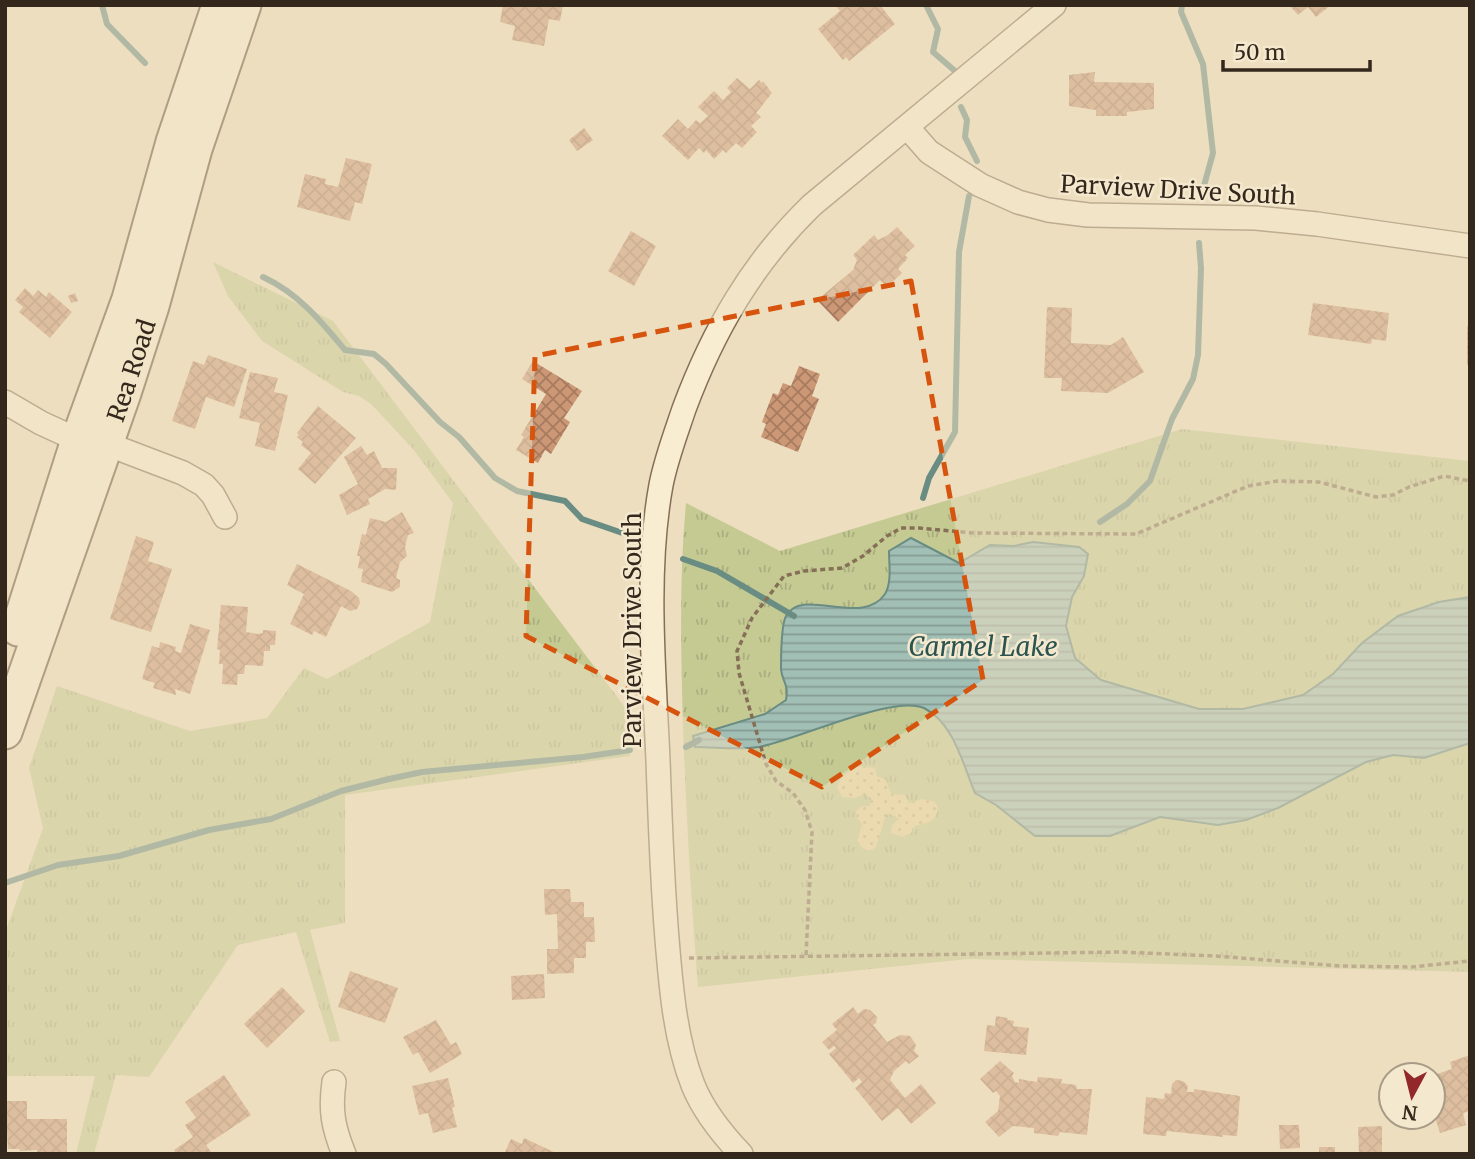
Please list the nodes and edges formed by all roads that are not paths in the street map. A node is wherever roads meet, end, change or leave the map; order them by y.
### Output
1 (219, 5) edge
2 (244, 5) edge
3 (1055, 5) edge
4 (907, 127) junction
5 (1470, 246) edge
6 (5, 402) edge
7 (91, 442) junction
8 (225, 517) dead end
9 (5, 668) edge
10 (5, 732) edge
11 (334, 1082) dead end
12 (344, 1154) edge
13 (741, 1154) edge

1 - 7 main road, Rea Road
2 - 7 main road, Rea Road
3 - 4 street, Parview Drive South
4 - 5 street, Parview Drive South
4 - 13 street, Parview Drive South
6 - 7 street
7 - 8 street
7 - 9 main road, Rea Road
7 - 10 main road, Rea Road
11 - 12 street

